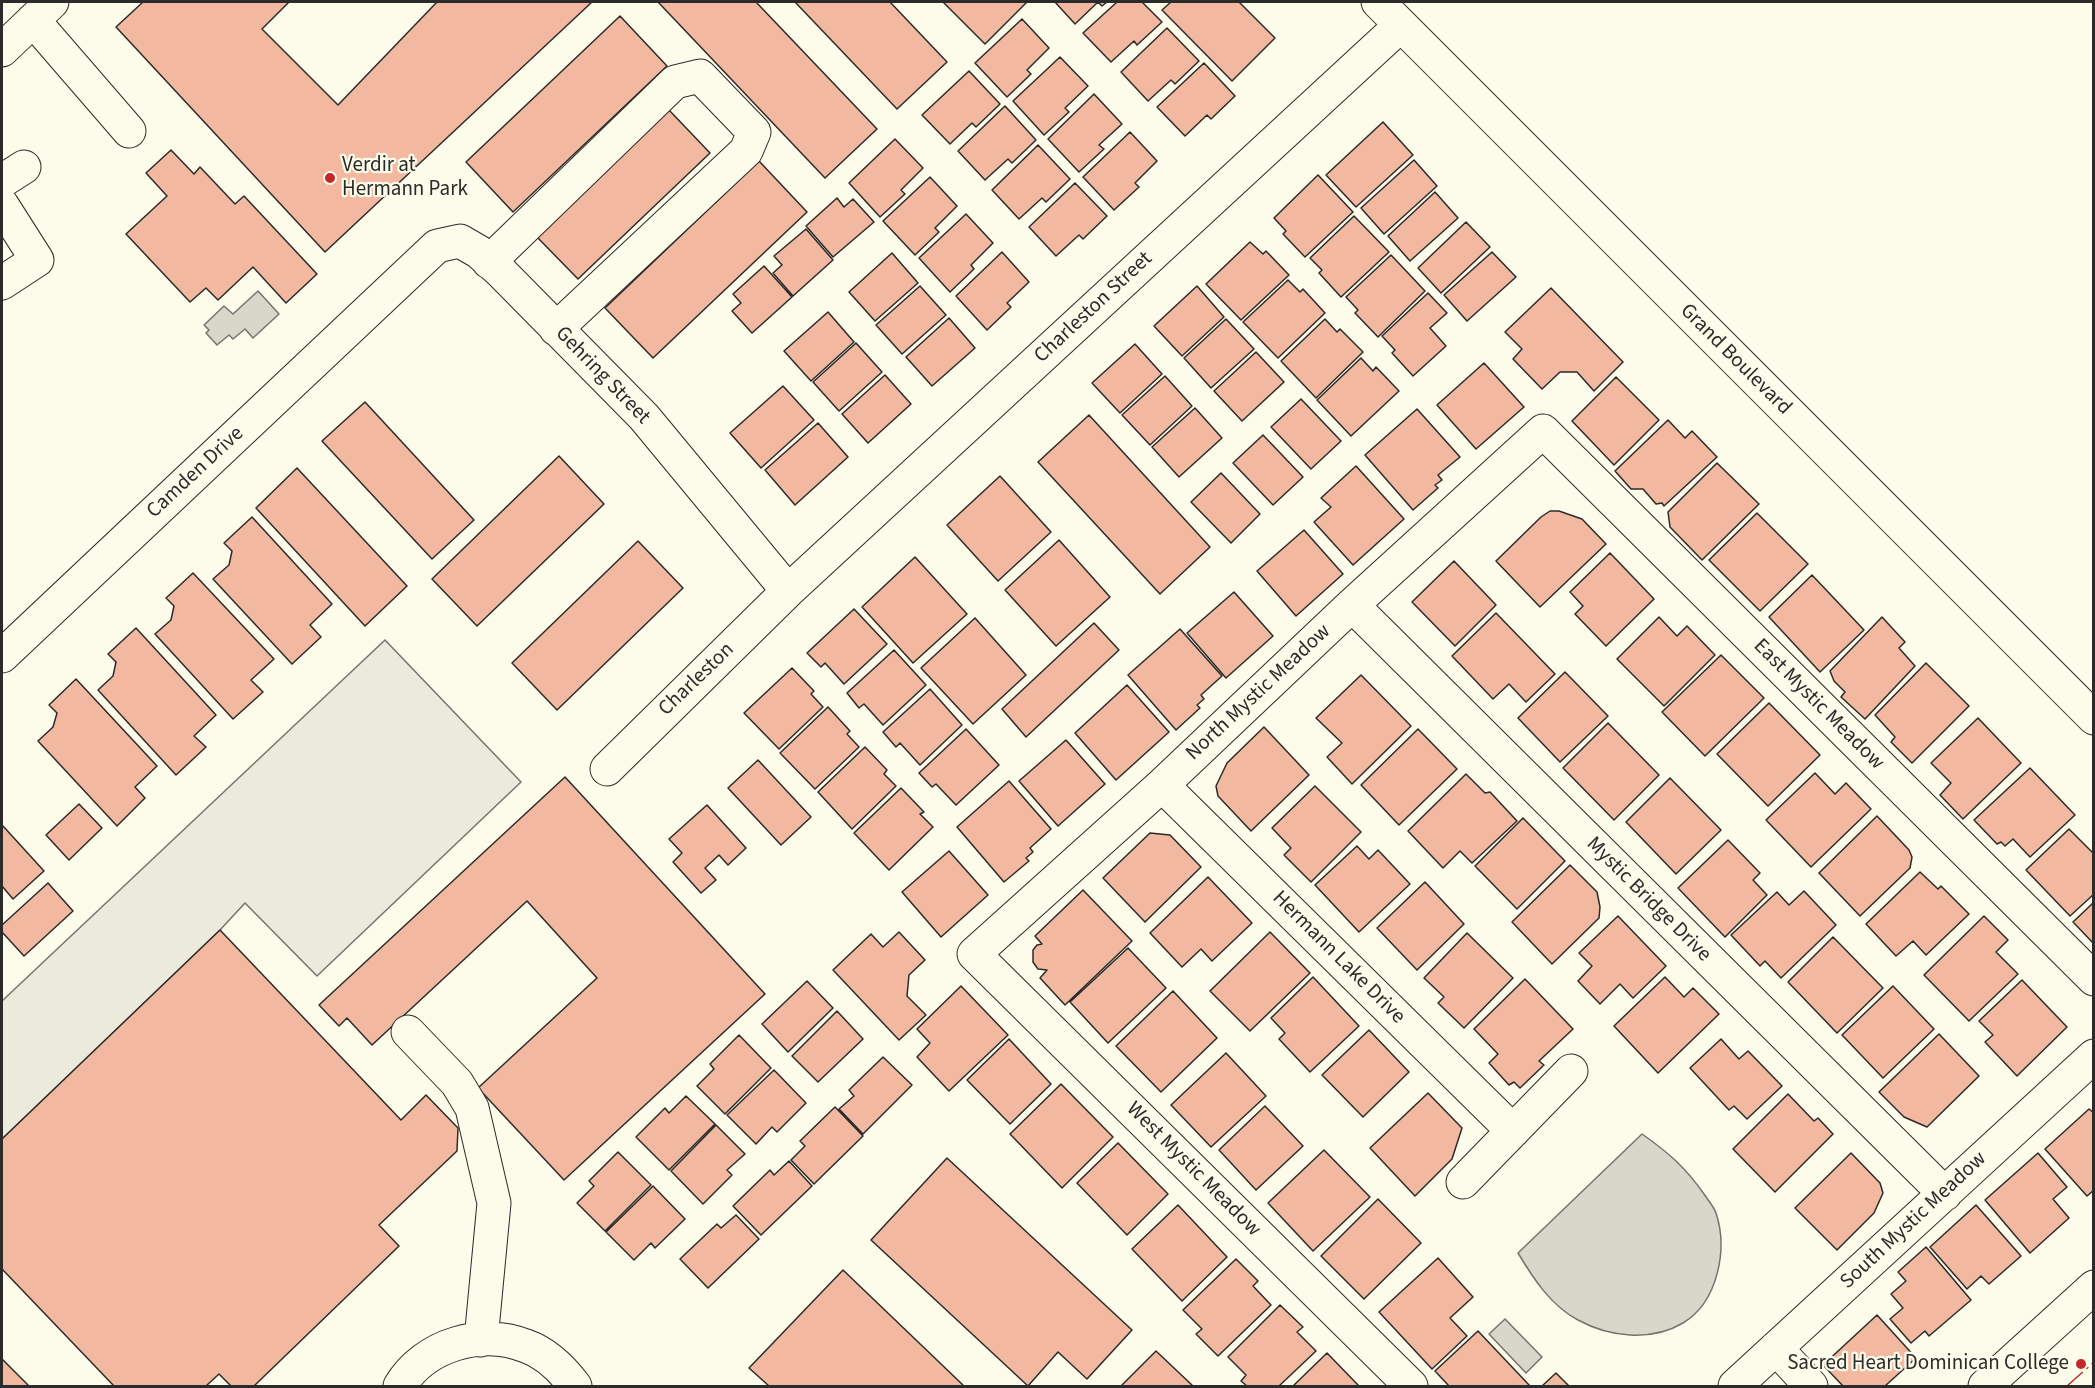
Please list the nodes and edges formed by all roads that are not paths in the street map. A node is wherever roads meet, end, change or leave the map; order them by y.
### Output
1 (1377, 2) edge
2 (42, 11) edge
3 (1401, 25) junction
4 (2, 50) edge
5 (129, 130) dead end
6 (2, 205) edge
7 (489, 262) junction
8 (2, 283) edge
9 (390, 290) joint
10 (556, 329) junction
11 (1543, 431) joint
12 (788, 591) junction
13 (1352, 605) junction
14 (2, 656) edge
15 (2094, 718) edge
16 (607, 769) dead end
17 (1162, 785) junction
18 (974, 954) joint
19 (2094, 979) edge
20 (408, 1032) dead end
21 (2094, 1056) edge
22 (1571, 1071) dead end
23 (1513, 1131) junction
24 (1463, 1182) dead end
25 (1945, 1194) junction
26 (2094, 1287) edge
27 (480, 1340) junction
28 (1776, 1348) junction
29 (1738, 1385) edge
30 (400, 1386) edge
31 (575, 1386) edge
32 (1411, 1386) edge
33 (1811, 1386) edge
34 (1985, 1386) edge

1 - 3 street, Grand Boulevard
2 - 4 street
2 - 5 street
3 - 12 street, Charleston Street
3 - 15 street, Grand Boulevard
6 - 8 street
7 - 9 street, Gehring Street
7 - 10 street, Gehring Street
7 - 10 street
9 - 14 street, Camden Drive
10 - 12 street, Gehring Street
11 - 13 street, North Mystic Meadow
11 - 19 street, East Mystic Meadow
12 - 16 street, Charleston
13 - 17 street, North Mystic Meadow
13 - 25 street, Mystic Bridge Drive
17 - 18 street, North Mystic Meadow
17 - 23 street, Hermann Lake Drive
18 - 32 street, West Mystic Meadow
20 - 27 street
21 - 25 street, South Mystic Meadow
22 - 23 street
23 - 24 street
25 - 28 street, South Mystic Meadow
26 - 34 street
27 - 30 street
27 - 31 street
28 - 29 street, South Mystic Meadow
28 - 33 street

